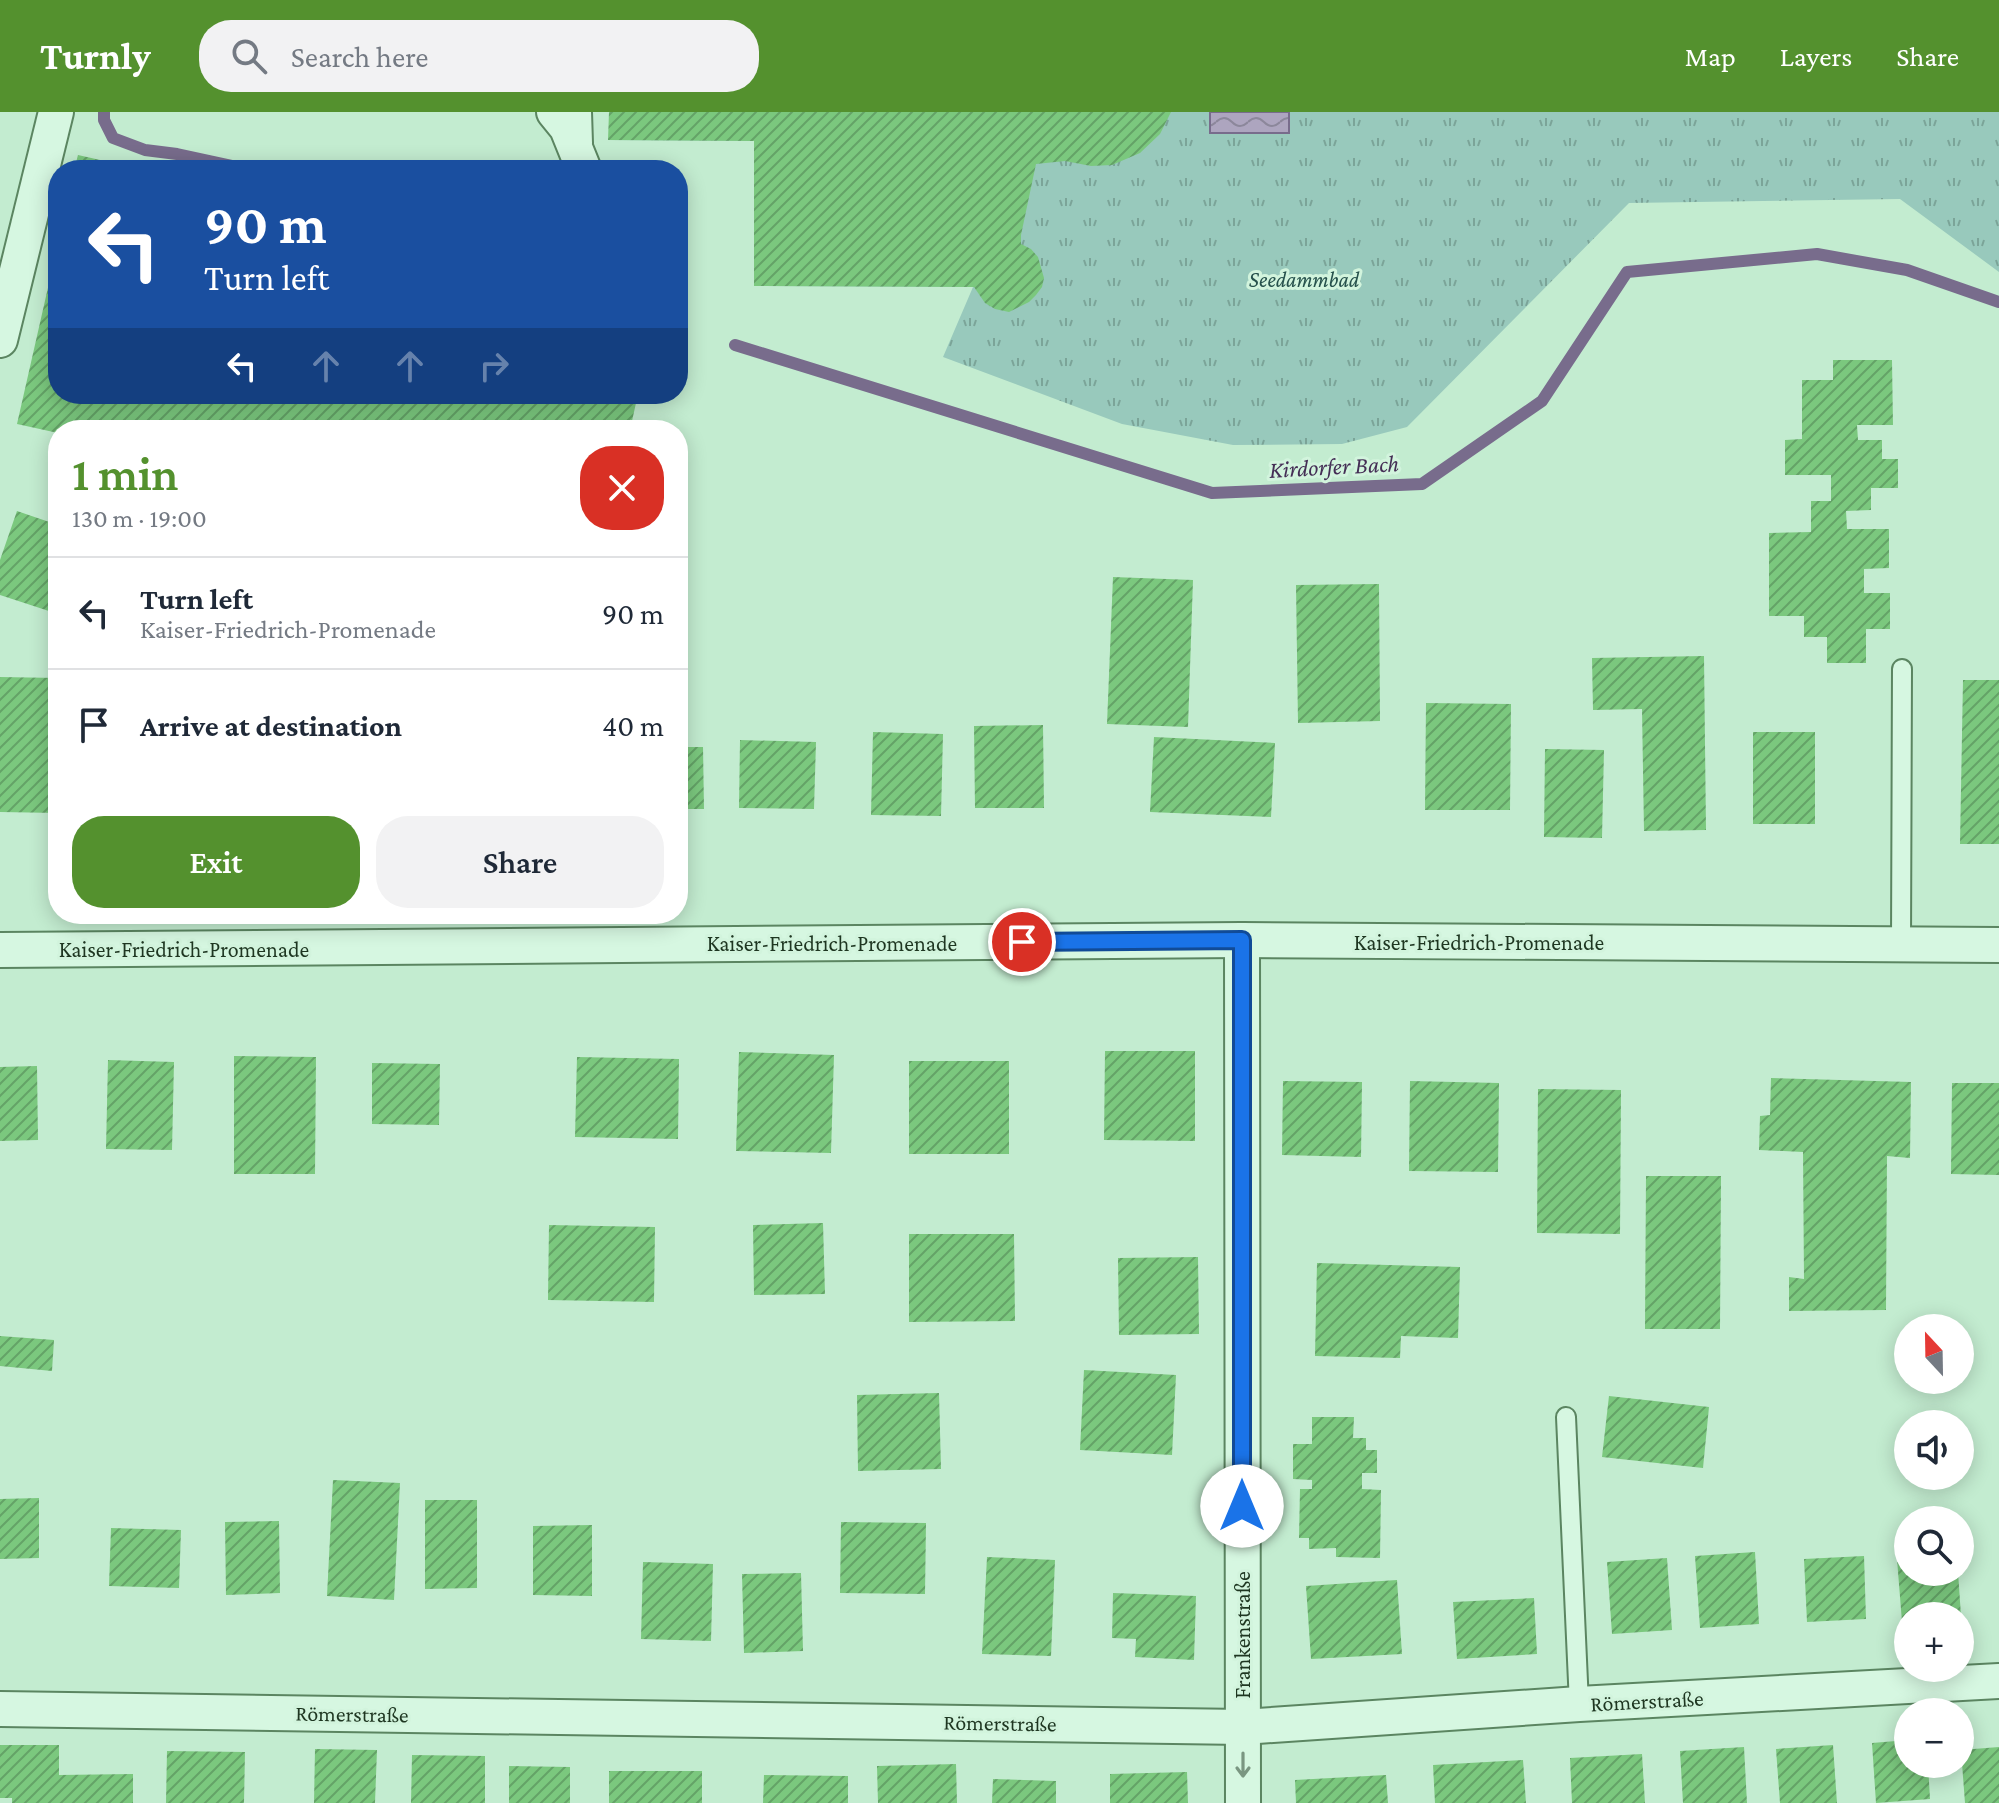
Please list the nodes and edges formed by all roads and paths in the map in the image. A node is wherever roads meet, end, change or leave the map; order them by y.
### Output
1 (56, 112) edge
2 (554, 112) edge
3 (582, 112) edge
4 (580, 160) edge
5 (584, 160) edge
6 (0, 340) edge
7 (1902, 669) dead end
8 (1242, 940) junction
9 (1901, 945) junction
10 (1999, 945) edge
11 (0, 950) edge
12 (1566, 1417) dead end
13 (1999, 1681) edge
14 (1579, 1704) junction
15 (0, 1709) edge
16 (1243, 1727) junction
17 (1243, 1803) edge

1 - 6 street
2 - 4 street
3 - 5 lane
7 - 9 lane
8 - 9 street, Kaiser-Friedrich-Promenade
8 - 11 street, Kaiser-Friedrich-Promenade
8 - 16 street, Frankenstraße
9 - 10 street, Kaiser-Friedrich-Promenade
12 - 14 lane
13 - 14 street, Römerstraße
14 - 16 street, Römerstraße
15 - 16 street, Römerstraße
16 -> 17 street, Frankenstraße

